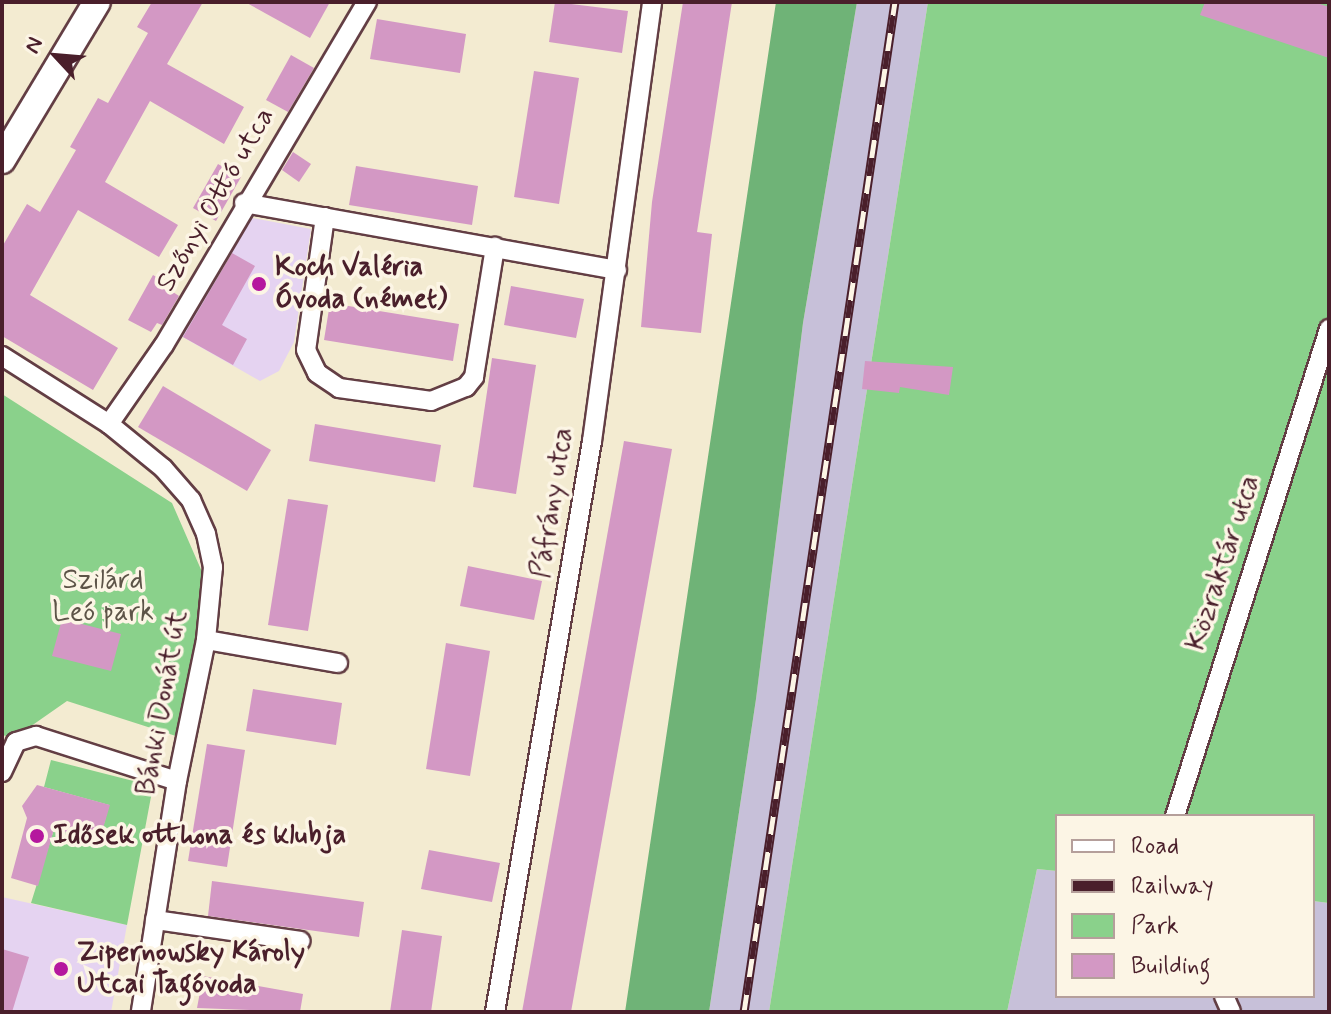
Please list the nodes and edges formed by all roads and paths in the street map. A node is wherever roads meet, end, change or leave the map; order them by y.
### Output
1 (97, 2) edge
2 (367, 2) edge
3 (652, 2) edge
4 (2, 160) edge
5 (244, 203) junction
6 (325, 217) junction
7 (495, 247) junction
8 (617, 270) junction
9 (1329, 329) edge
10 (2, 356) edge
11 (109, 424) junction
12 (206, 640) junction
13 (338, 663) dead end
14 (2, 772) edge
15 (177, 781) junction
16 (1176, 814) edge
17 (155, 920) junction
18 (300, 941) dead end
19 (141, 1012) edge
20 (495, 1012) edge

1 - 4 street
2 - 5 street, Szőnyi Ottó utca
3 - 8 street, Páfrány utca
5 - 6 street
5 - 11 street, Szőnyi Ottó utca
6 - 7 street
6 - 7 street
7 - 8 street
8 - 20 street, Páfrány utca
9 - 16 street, Közraktár utca
10 - 11 street, Bánki Donát út
11 - 12 street, Bánki Donát út
12 - 13 street
12 - 15 street, Bánki Donát út
14 - 15 street
15 - 17 street, Bánki Donát út
17 - 18 street
17 - 19 street, Bánki Donát út

